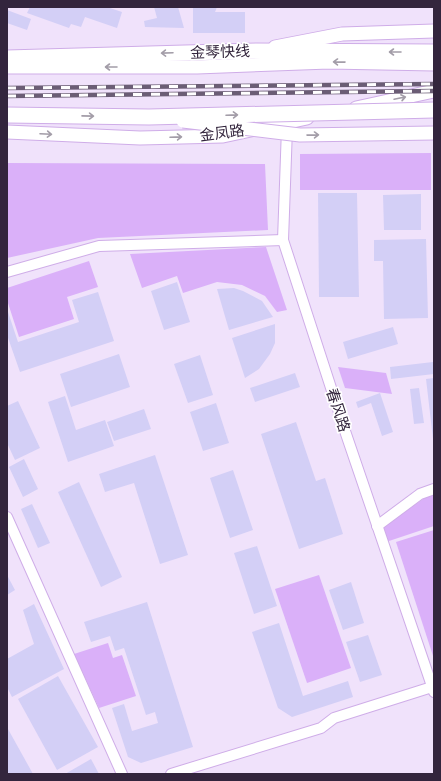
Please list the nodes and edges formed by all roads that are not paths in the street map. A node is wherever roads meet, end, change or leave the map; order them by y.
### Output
1 (434, 31) edge
2 (256, 51) junction
3 (434, 52) edge
4 (7, 58) edge
5 (434, 64) edge
6 (7, 67) edge
7 (434, 92) edge
8 (434, 110) edge
9 (7, 115) edge
10 (149, 117) junction
11 (287, 122) junction
12 (7, 132) edge
13 (434, 133) edge
14 (282, 240) junction
15 (7, 272) edge
16 (434, 489) edge
17 (7, 517) edge
18 (377, 526) junction
19 (433, 689) edge
20 (122, 774) edge
21 (171, 774) edge

1 - 2 main road
3 -> 2 highway, 金琴快线
2 -> 4 highway, 金琴快线
5 -> 6 main road
11 -> 7 main road, 金凤路
10 -> 8 highway, bridge
9 -> 10 highway, bridge
10 -> 13 main road, bridge
12 -> 11 main road, 金凤路
11 - 14 street, 春风路
14 - 15 street
14 - 18 street, 春风路
16 - 18 street
17 - 20 street
18 - 19 street, 春风路
19 - 21 street

